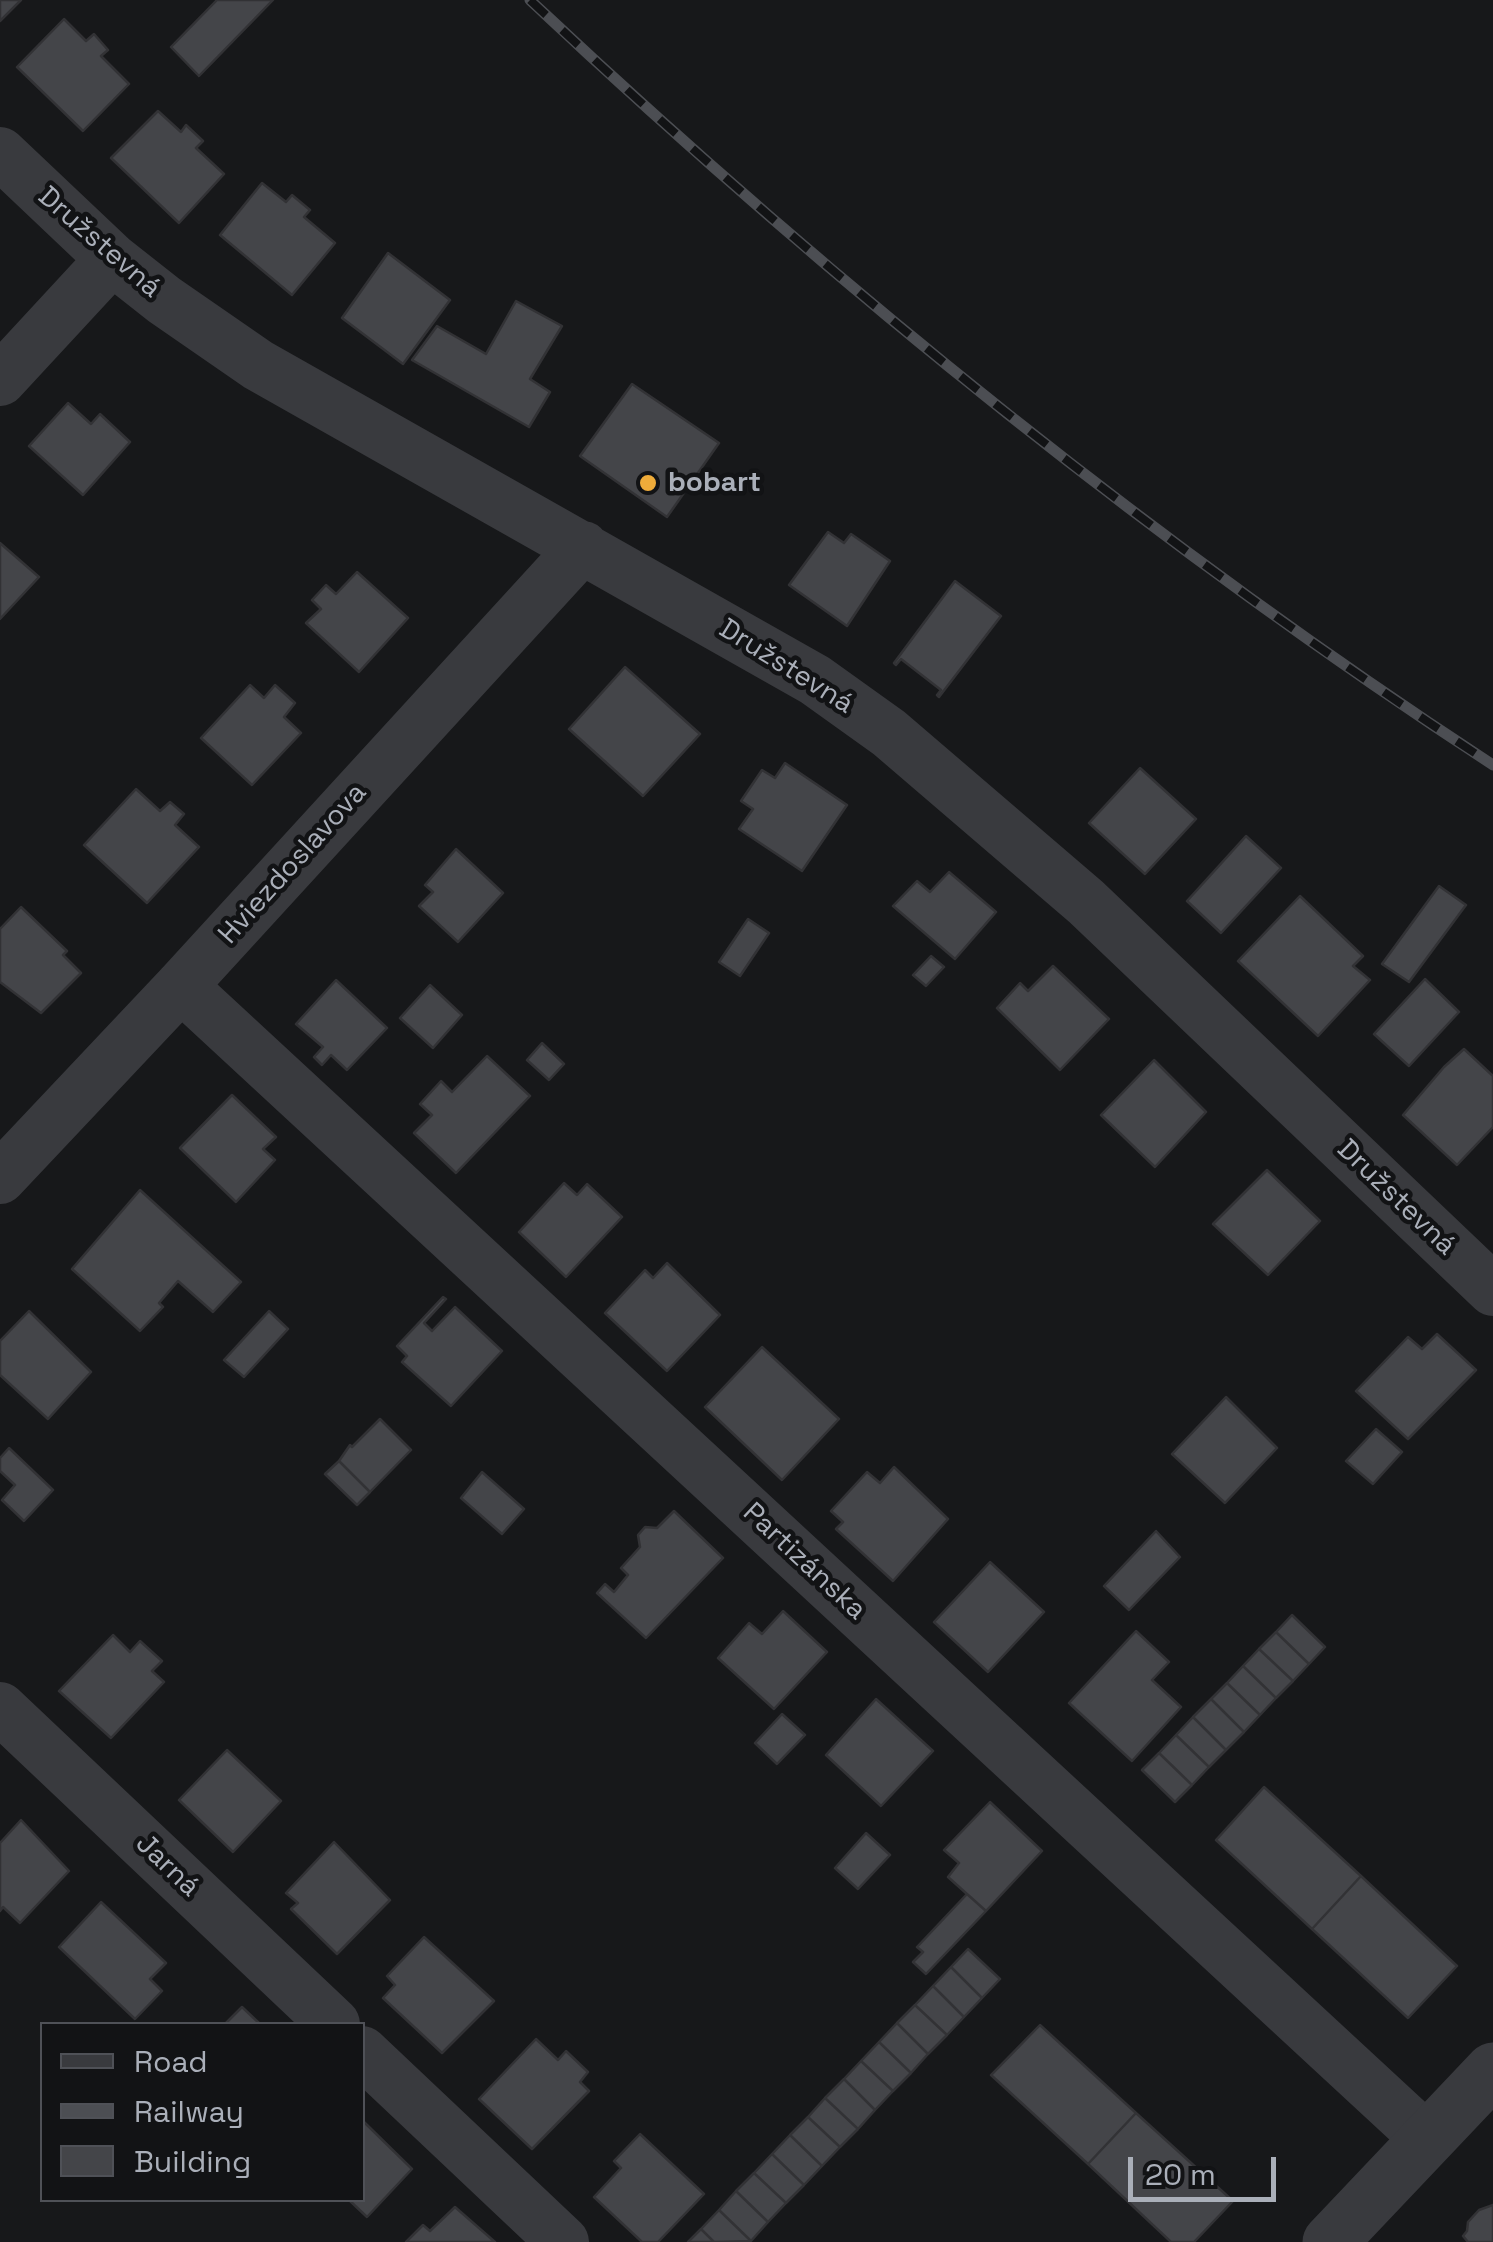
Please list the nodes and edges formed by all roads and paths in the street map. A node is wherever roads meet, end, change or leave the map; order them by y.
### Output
1 (0, 153) edge
2 (112, 259) junction
3 (0, 380) edge
4 (583, 547) junction
5 (181, 986) junction
6 (0, 1178) edge
7 (1493, 1290) edge
8 (0, 1708) edge
9 (332, 2022) edge
10 (365, 2055) edge
11 (1493, 2070) edge
12 (1428, 2139) junction
13 (1348, 2236) edge
14 (563, 2242) edge

1 - 2 street, Družstevná
2 - 3 street
2 - 4 street, Družstevná
4 - 5 street, Hviezdoslavova
4 - 7 street, Družstevná
5 - 6 street, Hviezdoslavova
5 - 12 street, Partizánska
8 - 9 street, Jarná
10 - 14 street
11 - 12 street
12 - 13 street

